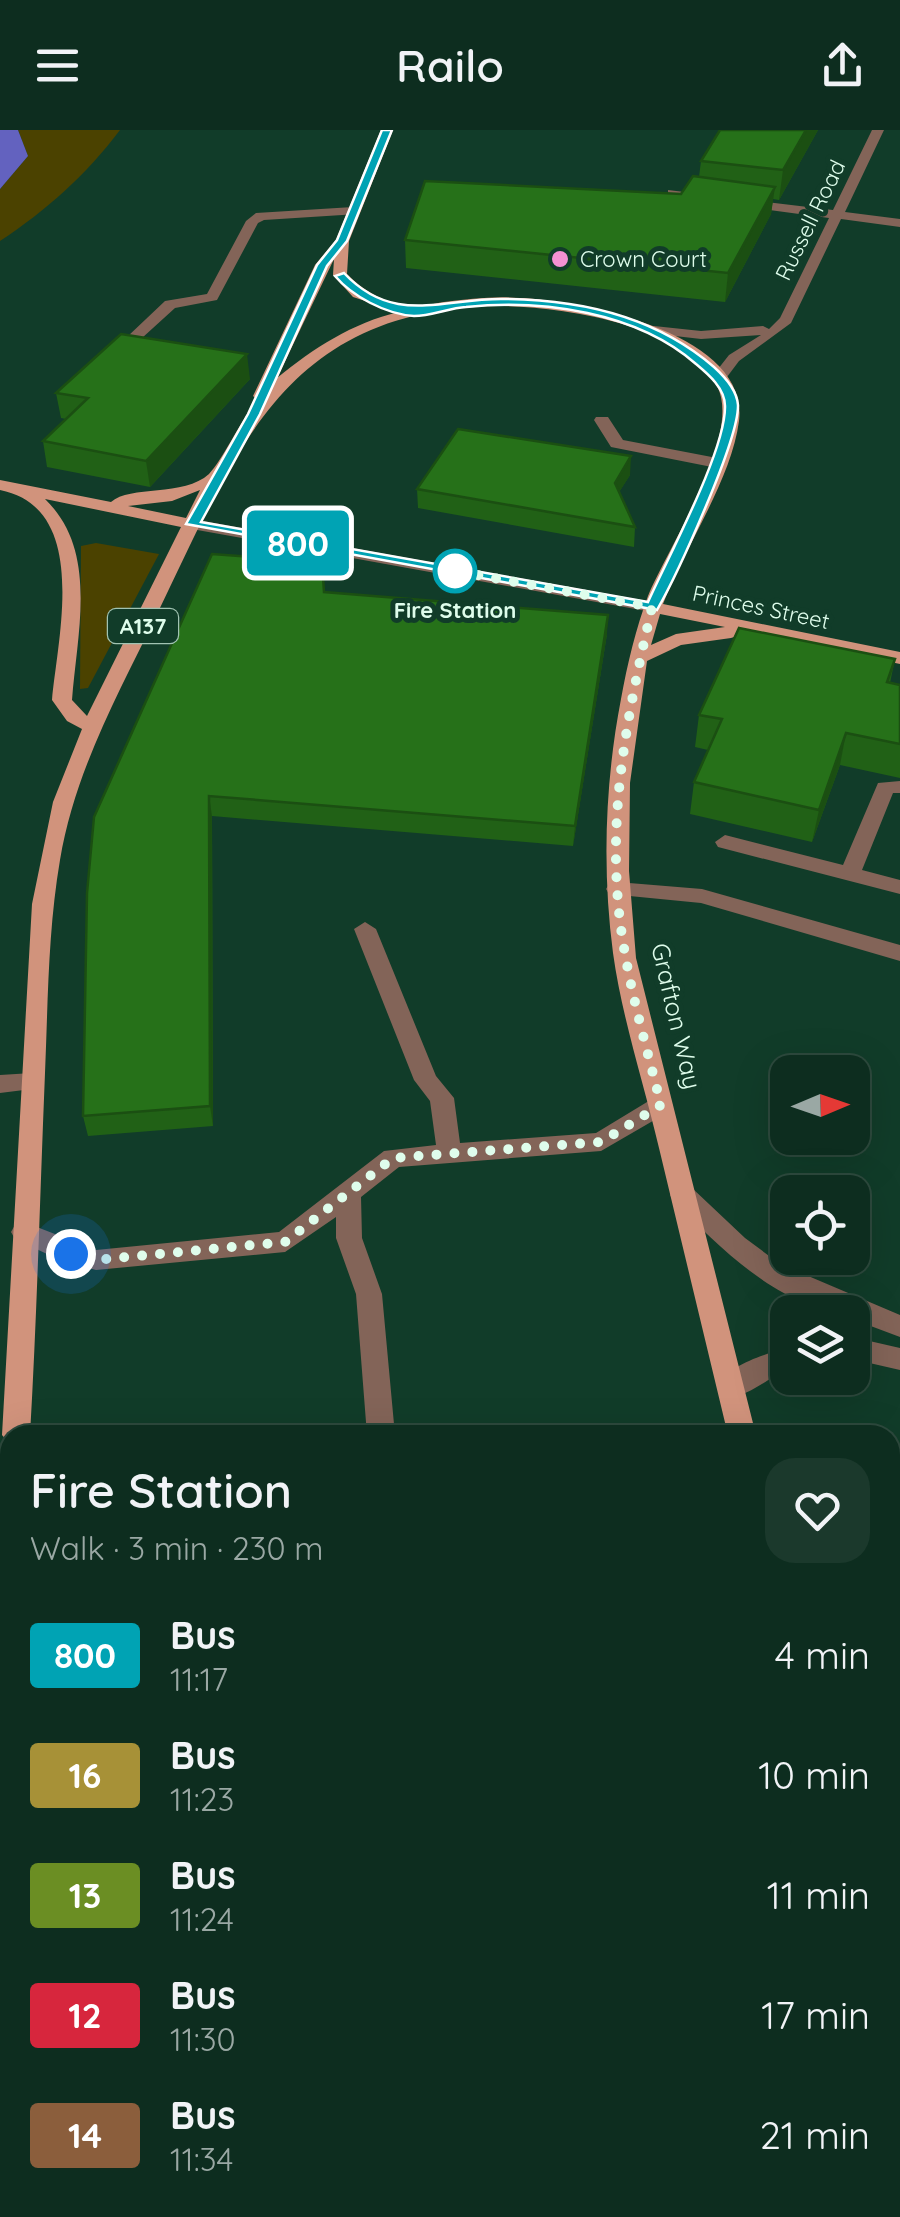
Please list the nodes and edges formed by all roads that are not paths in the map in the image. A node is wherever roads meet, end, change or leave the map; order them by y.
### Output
1 (387, 130) edge
2 (878, 130) edge
3 (674, 193) edge
4 (353, 211) junction
5 (836, 215) junction
6 (900, 223) edge
7 (342, 241) junction
8 (414, 312) junction
9 (779, 328) junction
10 (654, 330) junction
11 (115, 354) edge
12 (719, 378) junction
13 (254, 414) junction
14 (602, 420) dead end
15 (717, 463) junction
16 (220, 476) junction
17 (0, 485) edge
18 (25, 490) junction
19 (82, 502) junction
20 (192, 524) junction
21 (652, 607) junction
22 (771, 632) junction
23 (641, 657) junction
24 (900, 658) edge
25 (93, 727) junction
26 (892, 787) edge
27 (725, 842) dead end
28 (850, 874) junction
29 (900, 887) edge
30 (617, 889) junction
31 (365, 930) dead end
32 (900, 953) edge
33 (32, 1082) junction
34 (0, 1084) edge
35 (661, 1105) junction
36 (449, 1154) junction
37 (348, 1191) junction
38 (683, 1194) junction
39 (24, 1232) junction
40 (900, 1326) edge
41 (12, 1344) edge
42 (870, 1352) edge
43 (900, 1359) edge
44 (770, 1365) edge
45 (732, 1387) junction
46 (16, 1425) edge
47 (380, 1425) edge
48 (740, 1425) edge

1 - 4 main road, A137
2 - 5 street, Russell Road
3 - 5 street
4 - 7 main road, A137
4 - 11 street
5 - 6 street
5 - 9 street, Russell Road
7 - 8 main road, A137
7 - 13 main road, A137
8 - 10 main road, A137
8 - 13 main road, A137
9 - 10 street
9 - 12 street
10 - 12 main road, A137
12 - 15 main road, Grafton Way
13 - 16 main road, A137
14 - 15 street
15 - 21 main road, Grafton Way
16 - 19 main road, Princes Street
16 - 20 main road, A137
17 - 18 main road, Princes Street
18 - 19 main road, Princes Street
18 - 25 main road
19 - 20 main road, Princes Street
20 - 21 street, Princes Street
20 - 25 main road, A137
21 - 22 main road, Princes Street
21 - 23 main road, Grafton Way
22 - 23 main road
22 - 24 main road, Princes Street
23 - 30 main road, Grafton Way
25 - 33 main road, A137
26 - 28 street
27 - 28 street
28 - 29 street
30 - 32 street
30 - 35 main road, Grafton Way
31 - 36 street
33 - 34 street
33 - 39 main road, A137
35 - 36 street
35 - 38 main road, Grafton Way
36 - 37 street
37 - 39 street
37 - 47 street
38 - 40 street
38 - 45 main road, Grafton Way
39 - 41 main road, A137
41 - 46 main road, A137
42 - 43 street
44 - 45 street
45 - 48 main road, Grafton Way

